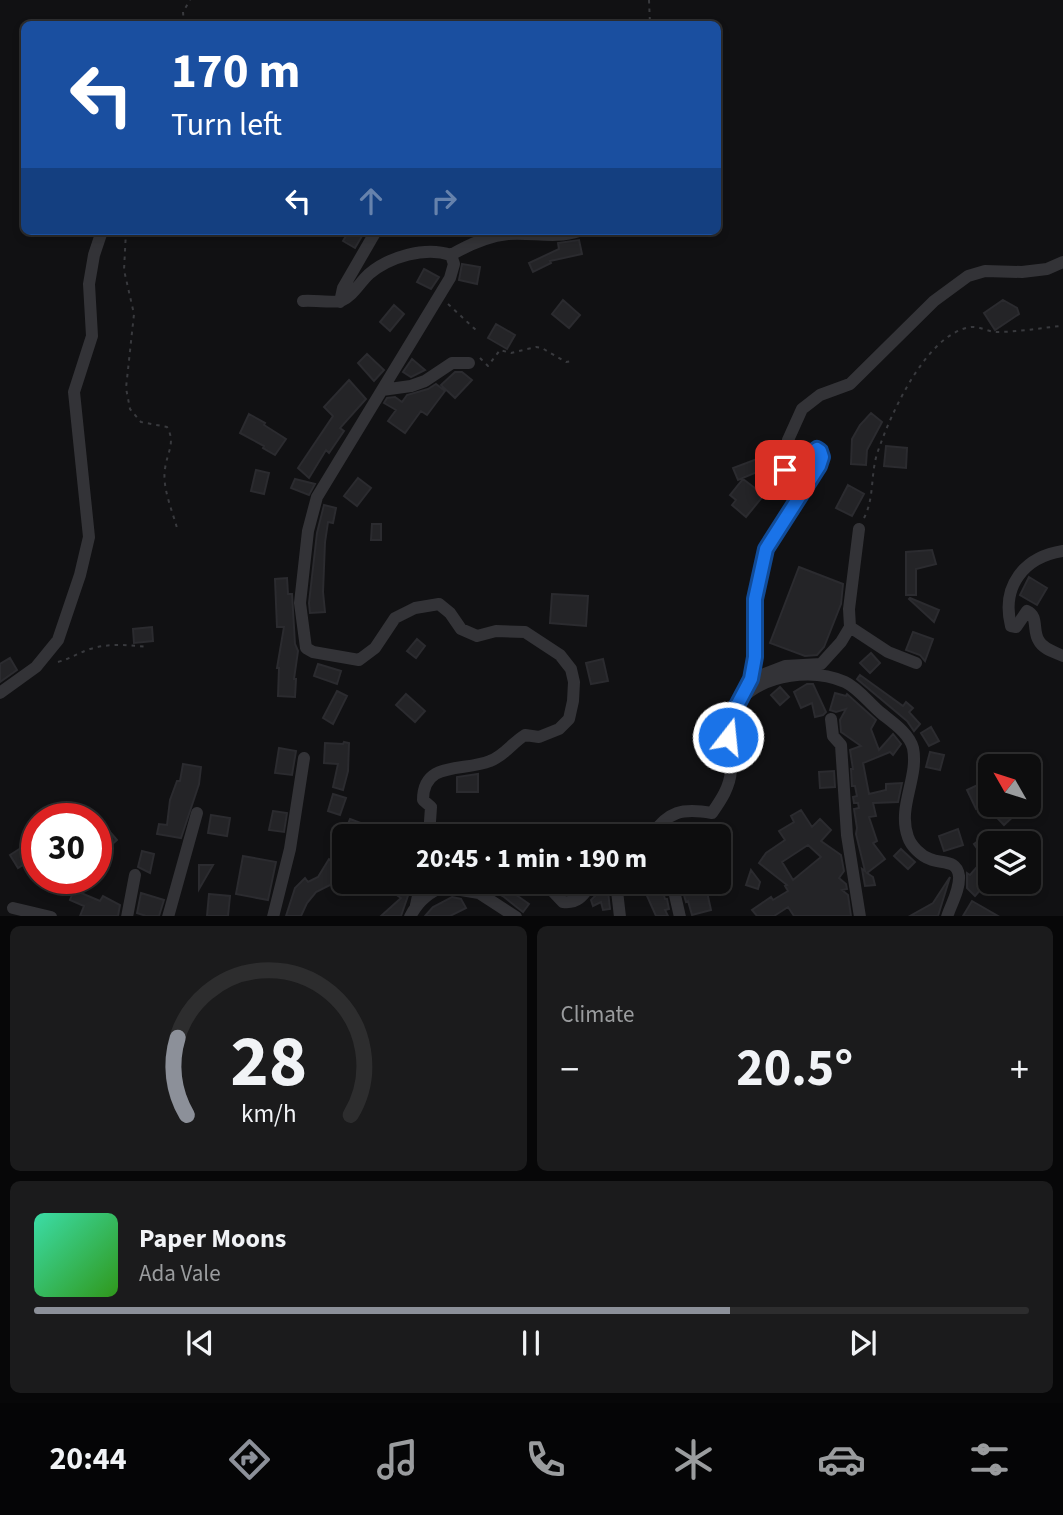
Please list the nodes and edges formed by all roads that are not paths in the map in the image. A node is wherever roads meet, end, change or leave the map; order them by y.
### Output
1 (101, 235) edge
2 (374, 235) edge
3 (503, 235) edge
4 (535, 235) edge
5 (567, 235) edge
6 (451, 255) junction
7 (1063, 262) edge
8 (303, 301) dead end
9 (340, 302) junction
10 (469, 363) road end
11 (382, 390) junction
12 (859, 529) road end
13 (1063, 551) edge
14 (850, 627) junction
15 (1063, 656) edge
16 (916, 663) dead end
17 (751, 679) junction
18 (0, 693) edge
19 (740, 700) junction
20 (831, 719) dead end
21 (304, 758) dead end
22 (197, 813) dead end
23 (430, 824) edge
24 (661, 824) edge
25 (135, 875) dead end
26 (418, 894) edge
27 (427, 894) edge
28 (481, 894) edge
29 (555, 894) edge
30 (585, 894) edge
31 (617, 894) edge
32 (675, 894) edge
33 (13, 908) dead end
34 (413, 911) edge
35 (51, 916) edge
36 (127, 916) edge
37 (167, 916) edge
38 (273, 916) edge
39 (516, 916) edge
40 (620, 916) edge
41 (680, 916) edge
42 (860, 916) edge
43 (947, 916) edge

1 - 18 street
2 - 9 street
3 - 6 street
4 - 5 street
6 - 9 street
6 - 11 street
7 - 17 street
8 - 9 street
10 - 11 street
11 - 23 street
12 - 14 street
13 - 15 street
14 - 16 street
14 - 17 street
17 - 19 street
19 - 24 street
19 - 43 street
20 - 42 street
21 - 38 street
22 - 37 street
25 - 36 street
26 - 34 street
27 - 34 street
28 - 39 street
29 - 30 street
31 - 40 street
32 - 41 street
33 - 35 street

